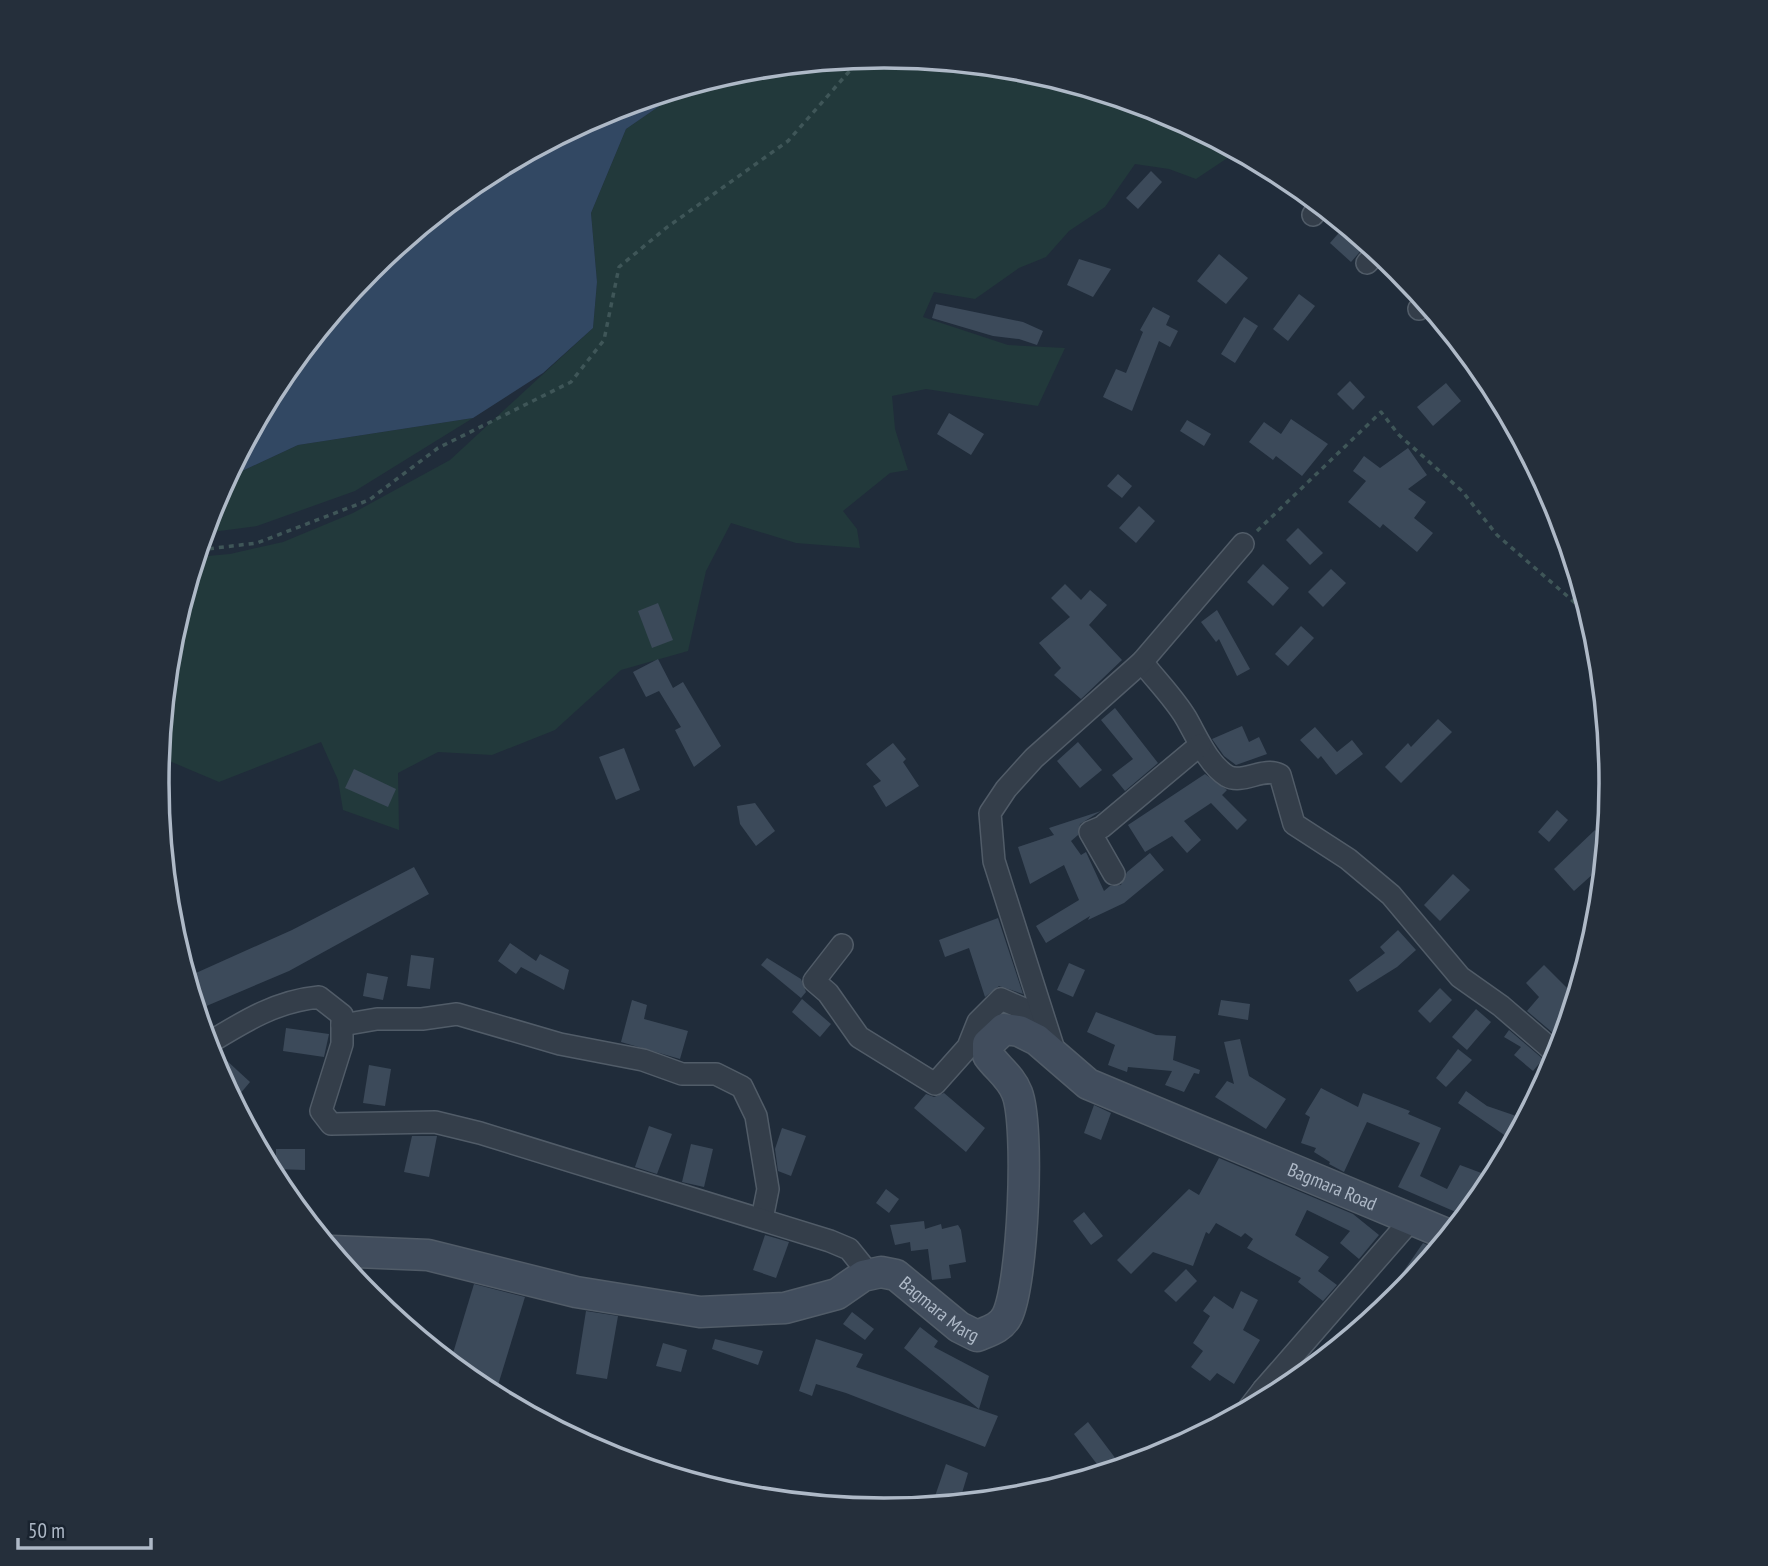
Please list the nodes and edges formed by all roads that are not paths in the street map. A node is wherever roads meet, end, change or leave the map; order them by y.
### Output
1 (1243, 544) road end
2 (1142, 662) junction
3 (1200, 745) junction
4 (1114, 874) dead end
5 (842, 945) dead end
6 (342, 1025) junction
7 (217, 1038) edge
8 (1548, 1046) edge
9 (1056, 1056) junction
10 (1215, 1137) joint
11 (762, 1219) junction
12 (1410, 1221) junction
13 (1440, 1232) edge
14 (345, 1252) edge
15 (870, 1275) junction
16 (1281, 1377) edge

1 - 2 street
2 - 3 street
2 - 9 street
3 - 4 street
3 - 8 street
5 - 9 street
6 - 7 street
6 - 11 street
6 - 11 street
9 - 10 main road, Bagmara Marg
9 - 15 main road, Bagmara Marg
10 - 12 main road, Bagmara Road
11 - 15 street
12 - 13 main road, Bagmara Road
12 - 16 street
14 - 15 main road, Bagmara Marg

